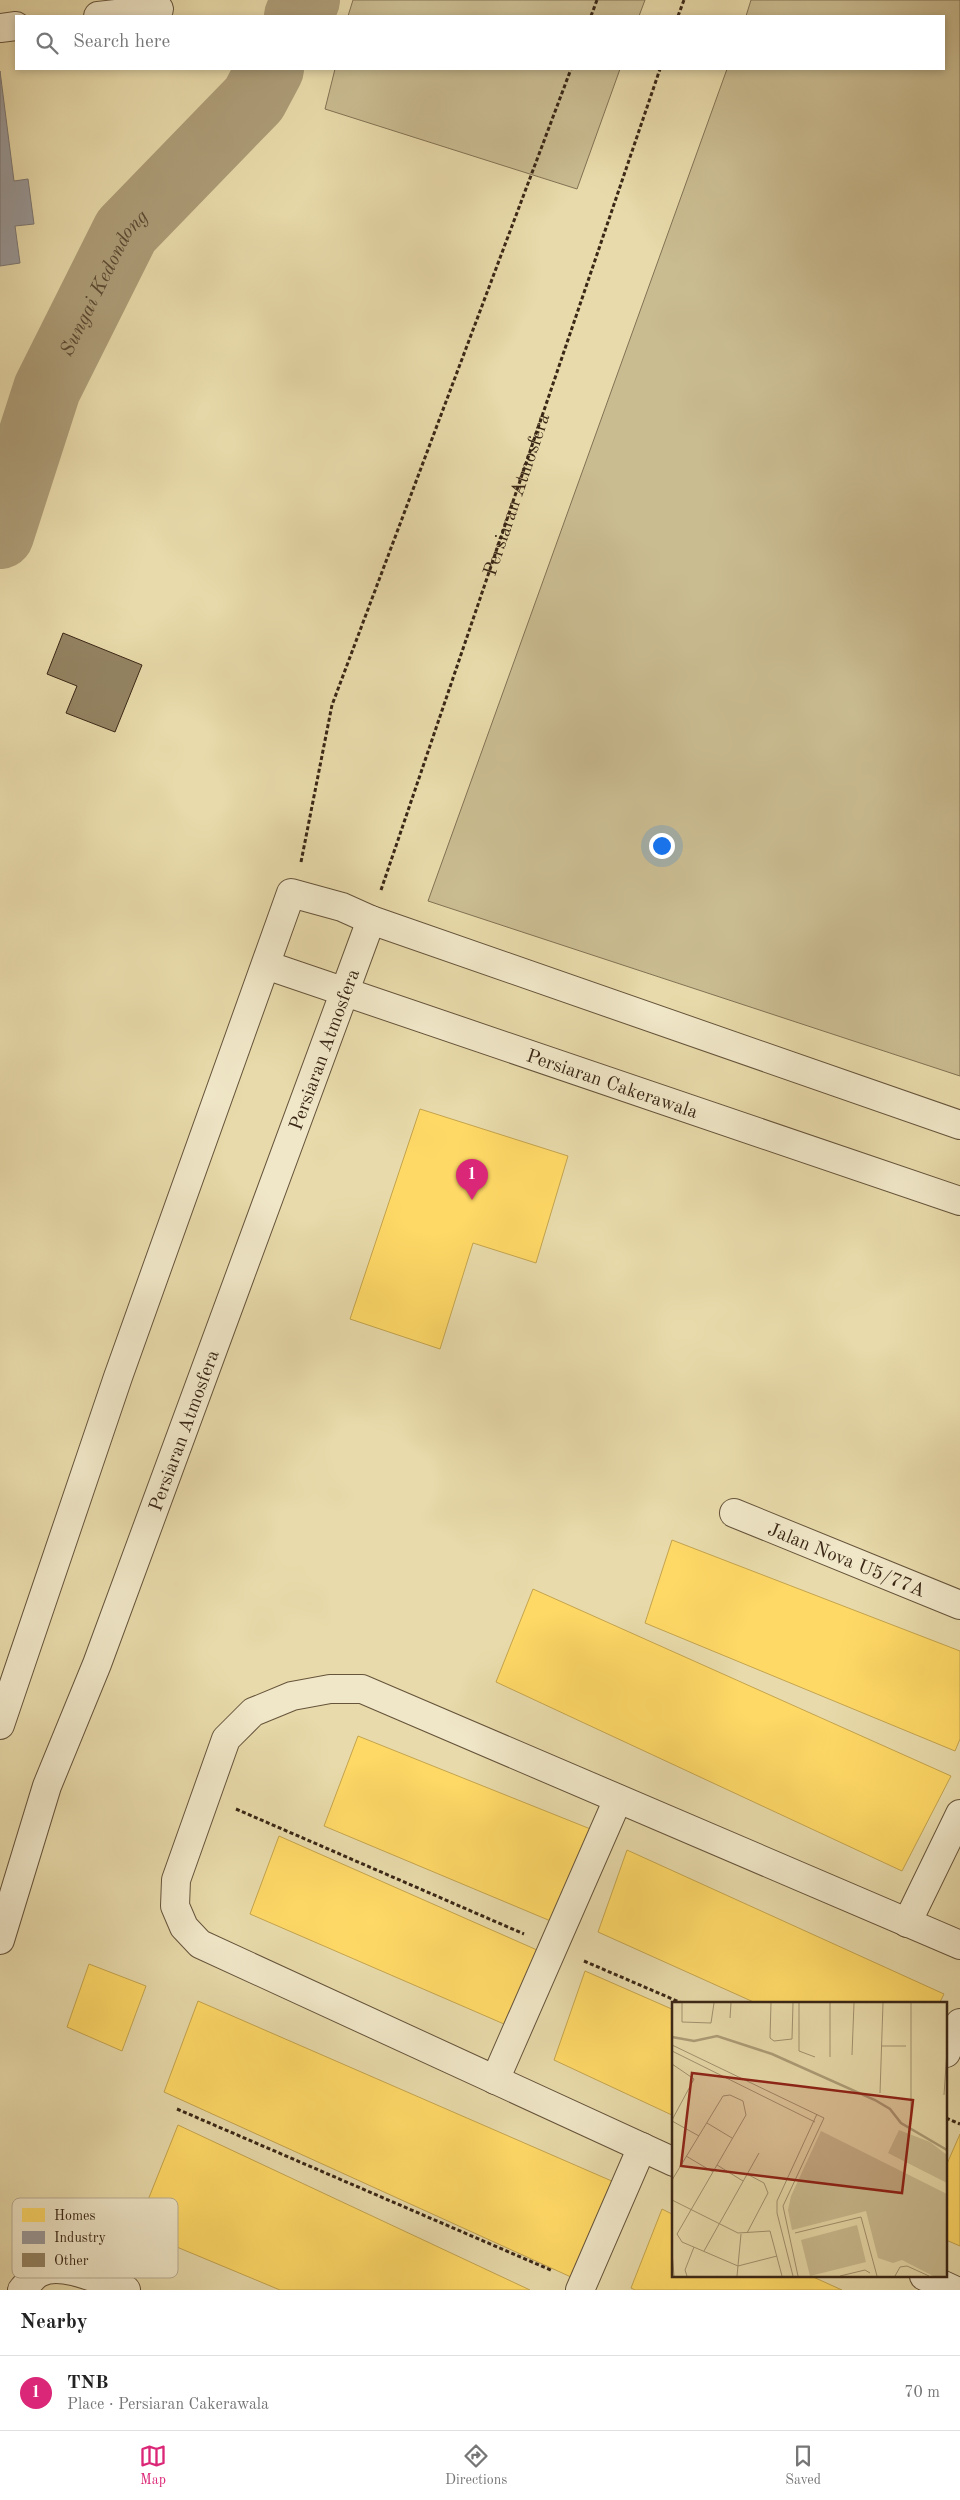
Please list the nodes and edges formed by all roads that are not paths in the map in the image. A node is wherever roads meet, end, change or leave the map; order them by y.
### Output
1 (159, 9) dead end
2 (107, 15) edge
3 (15, 26) edge
4 (0, 28) edge
5 (371, 920) junction
6 (266, 965) junction
7 (344, 990) junction
8 (960, 1125) edge
9 (960, 1201) edge
10 (734, 1513) dead end
11 (960, 1605) edge
12 (0, 1725) edge
13 (618, 1799) junction
14 (960, 1814) edge
15 (907, 1923) junction
16 (0, 1940) edge
17 (960, 1946) edge
18 (960, 2023) edge
19 (948, 2049) edge
20 (495, 2080) junction
21 (642, 2147) junction
22 (672, 2161) edge
23 (33, 2278) edge
24 (94, 2278) edge
25 (928, 2278) edge
26 (581, 2287) edge
27 (22, 2290) edge
28 (126, 2290) edge
29 (954, 2290) edge

1 - 2 street
3 - 4 street
5 - 6 street
5 - 7 street, Persiaran Atmosfera
5 - 8 street
6 - 7 street, Persiaran Cakerawala
6 - 12 street
7 - 9 street, Persiaran Cakerawala
7 - 16 street, Persiaran Atmosfera
10 - 11 street, Jalan Nova U5/77A
13 - 15 street
13 - 20 street
13 - 20 street
14 - 15 street
15 - 17 street
18 - 19 street
20 - 21 street
21 - 22 street
21 - 26 street
23 - 27 street
24 - 28 street
25 - 29 street

